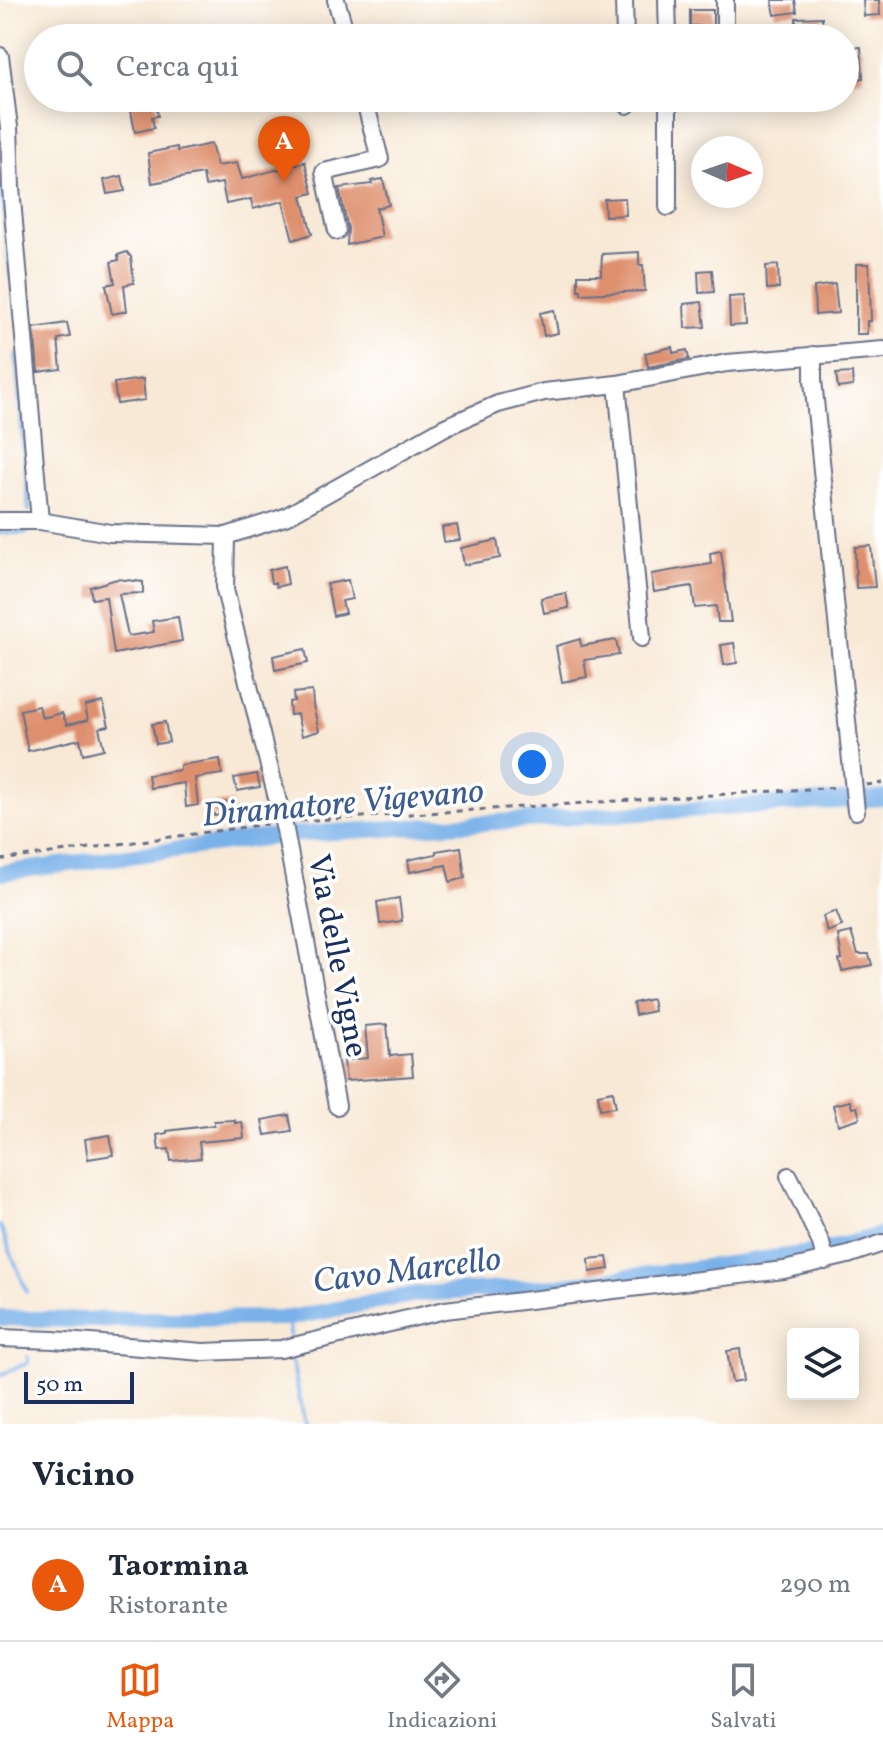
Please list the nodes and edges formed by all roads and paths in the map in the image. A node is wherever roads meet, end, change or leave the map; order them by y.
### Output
1 (336, 0) edge
2 (624, 0) edge
3 (667, 0) edge
4 (725, 0) edge
5 (343, 24) edge
6 (625, 24) edge
7 (668, 24) edge
8 (725, 24) edge
9 (0, 56) edge
10 (368, 112) edge
11 (668, 112) edge
12 (668, 207) dead end
13 (337, 231) dead end
14 (883, 350) edge
15 (813, 355) junction
16 (617, 384) junction
17 (0, 521) edge
18 (40, 521) junction
19 (226, 536) junction
20 (642, 638) dead end
21 (855, 786) junction
22 (856, 811) dead end
23 (285, 833) junction
24 (0, 860) edge
25 (337, 1106) dead end
26 (789, 1176) dead end
27 (883, 1243) edge
28 (825, 1261) junction
29 (0, 1338) edge

1 - 5 street
2 - 6 street
3 - 7 street
4 - 8 street
9 - 18 street
10 - 13 street
11 - 12 street
14 - 15 street
15 - 16 street
15 - 21 street
16 - 19 street
16 - 20 street
17 - 18 street
18 - 19 street
19 - 23 street, Via delle Vigne
21 - 22 street
21 - 23 path
23 - 24 path
23 - 25 street, Via delle Vigne
26 - 28 street
27 - 28 street
28 - 29 street

